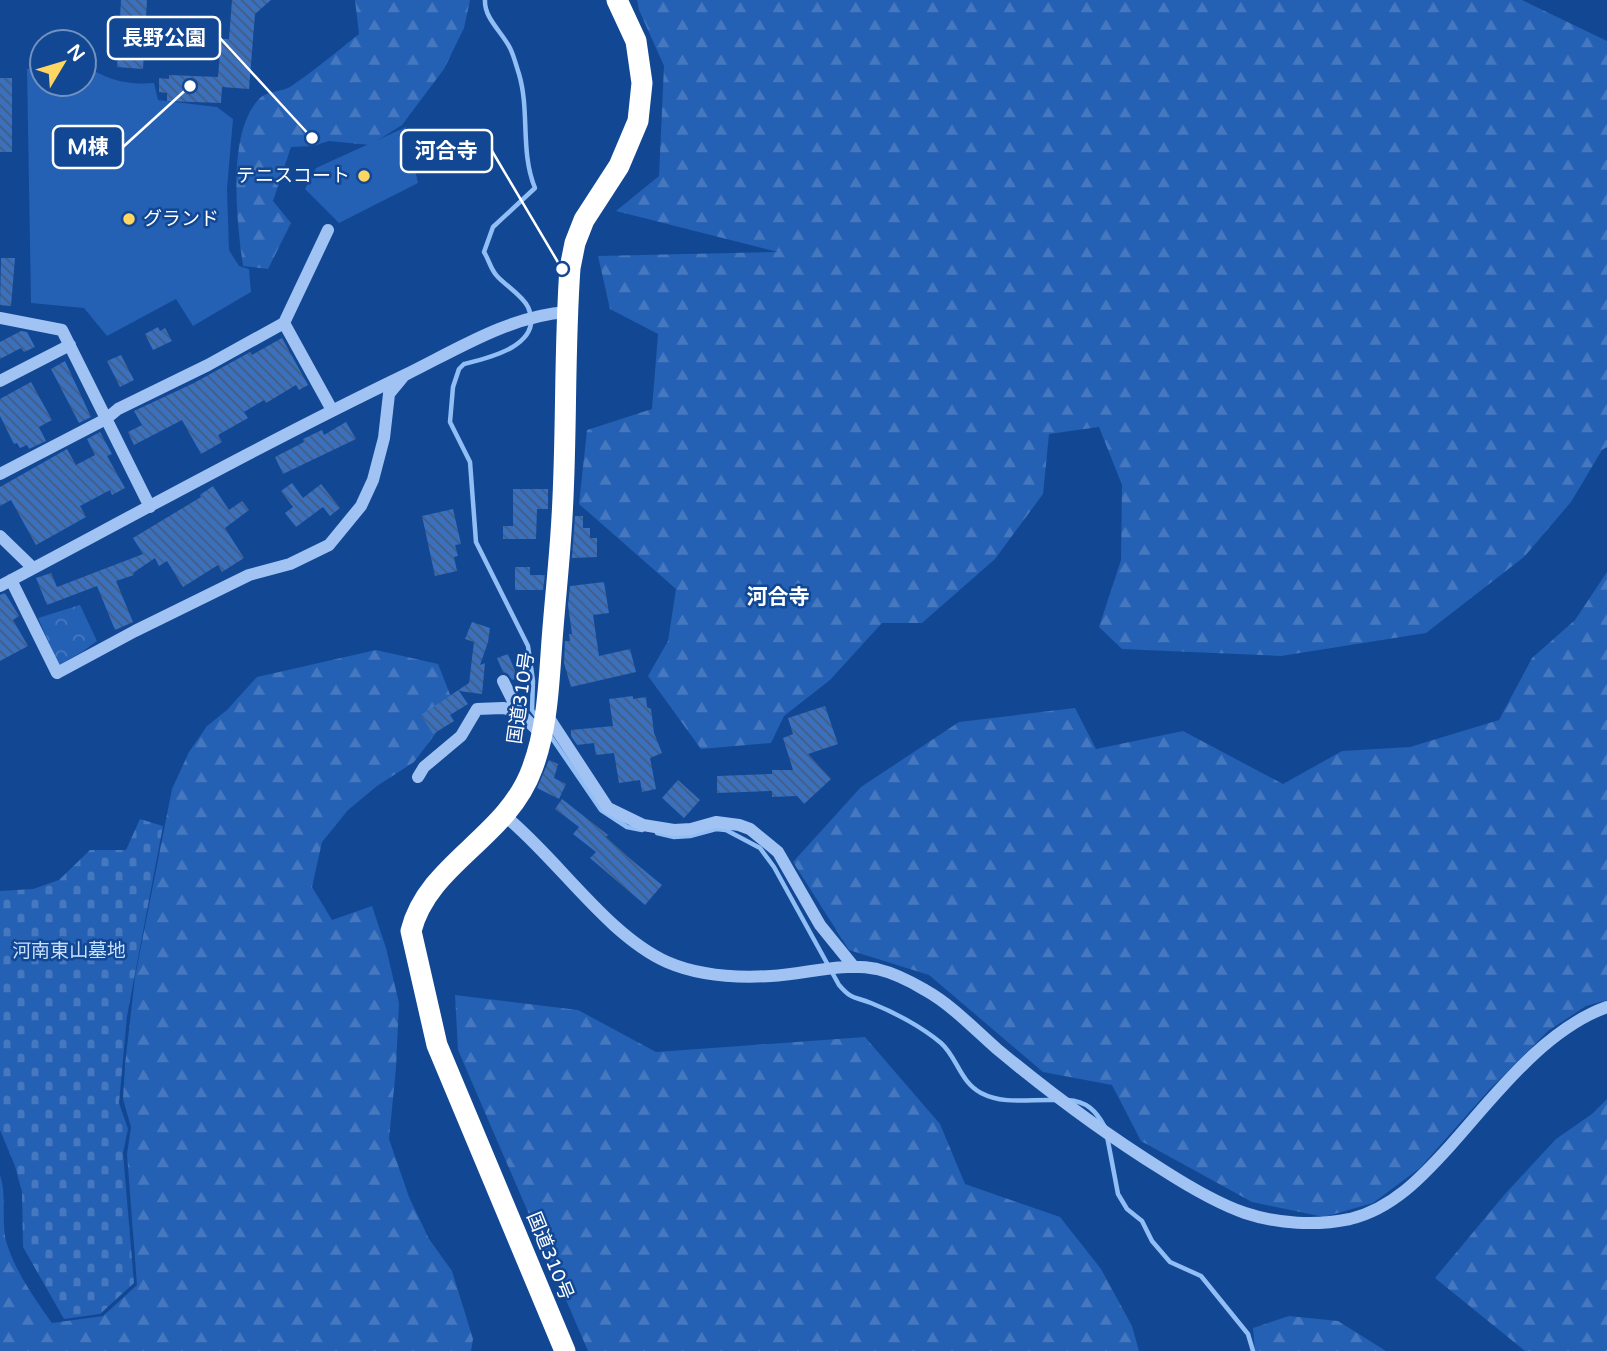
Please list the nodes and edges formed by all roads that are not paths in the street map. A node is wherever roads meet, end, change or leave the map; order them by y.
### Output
1 (617, 0) edge
2 (328, 230) dead end
3 (567, 312) junction
4 (0, 318) edge
5 (284, 323) junction
6 (70, 345) junction
7 (406, 374) junction
8 (0, 382) edge
9 (332, 410) junction
10 (106, 419) junction
11 (0, 474) edge
12 (150, 507) junction
13 (0, 536) edge
14 (33, 568) junction
15 (6, 583) edge
16 (503, 681) dead end
17 (519, 711) junction
18 (543, 723) junction
19 (418, 777) dead end
20 (505, 816) junction
21 (848, 967) junction
22 (1607, 1007) edge
23 (565, 1351) edge

1 - 3 highway, 国道310号
2 - 5 street
3 - 7 street
3 - 18 highway, 国道310号
4 - 6 street
5 - 9 street
5 - 10 street
6 - 8 street
6 - 10 street
7 - 9 street
7 - 15 street
9 - 12 street
10 - 11 street
10 - 12 street
12 - 14 street
13 - 14 street
14 - 15 street
16 - 17 street
17 - 18 street
17 - 19 street
18 - 20 highway, 国道310号
18 - 21 street
20 - 21 street
20 - 23 highway, 国道310号
21 - 22 street

